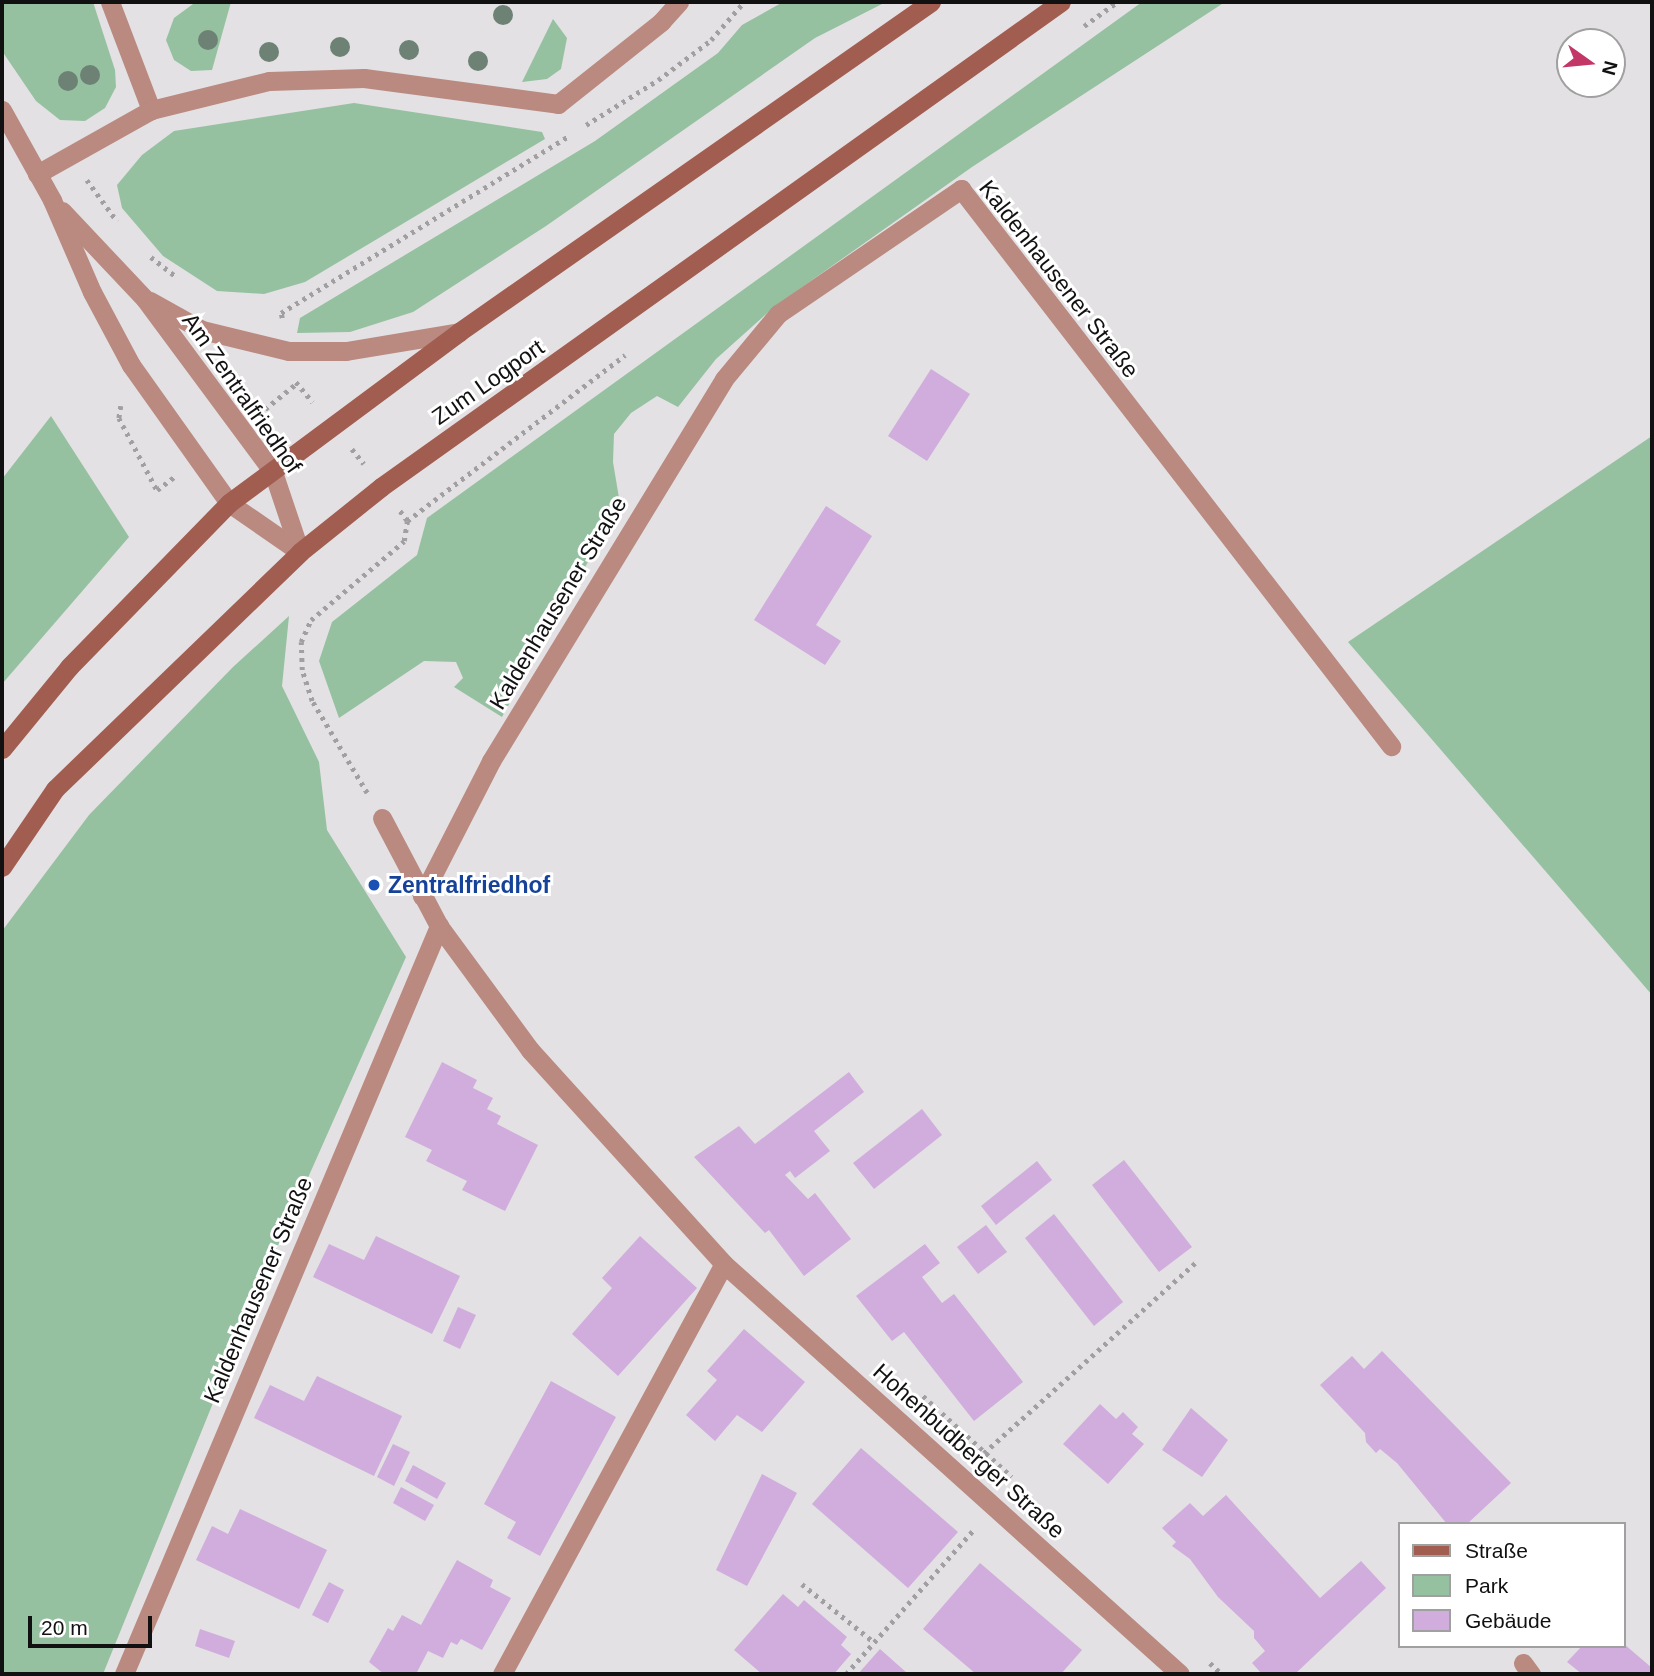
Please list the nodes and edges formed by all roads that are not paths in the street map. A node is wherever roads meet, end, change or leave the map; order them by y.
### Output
1 (110, 2) edge
2 (679, 2) edge
3 (931, 2) edge
4 (1061, 2) edge
5 (2, 110) edge
6 (151, 110) junction
7 (37, 174) junction
8 (52, 200) junction
9 (145, 299) junction
10 (459, 332) junction
11 (273, 471) junction
12 (229, 503) junction
13 (300, 552) junction
14 (1391, 746) dead end
15 (2, 749) edge
16 (382, 818) road end
17 (2, 867) edge
18 (422, 896) junction
19 (439, 926) junction
20 (724, 1264) junction
21 (124, 1674) edge
22 (502, 1674) edge
23 (1180, 1674) edge

1 - 6 street
2 - 6 street
3 - 10 main road
4 - 13 main road, Zum Logport
5 - 7 street, Am Zentralfriedhof
6 - 7 street
7 - 8 street, Am Zentralfriedhof
8 - 9 street, Am Zentralfriedhof
8 - 12 street, Am Zentralfriedhof
9 - 10 street
9 - 11 street, Am Zentralfriedhof
10 - 11 main road
11 - 12 main road
11 - 13 street, Am Zentralfriedhof
12 - 13 street, Am Zentralfriedhof
12 - 15 main road
13 - 17 main road, Zum Logport
14 - 18 street, Kaldenhausener Straße
16 - 18 street, Hohenbudberger Straße
18 - 19 street, Hohenbudberger Straße
19 - 20 street, Hohenbudberger Straße
19 - 21 street, Kaldenhausener Straße
20 - 22 street
20 - 23 street, Hohenbudberger Straße

